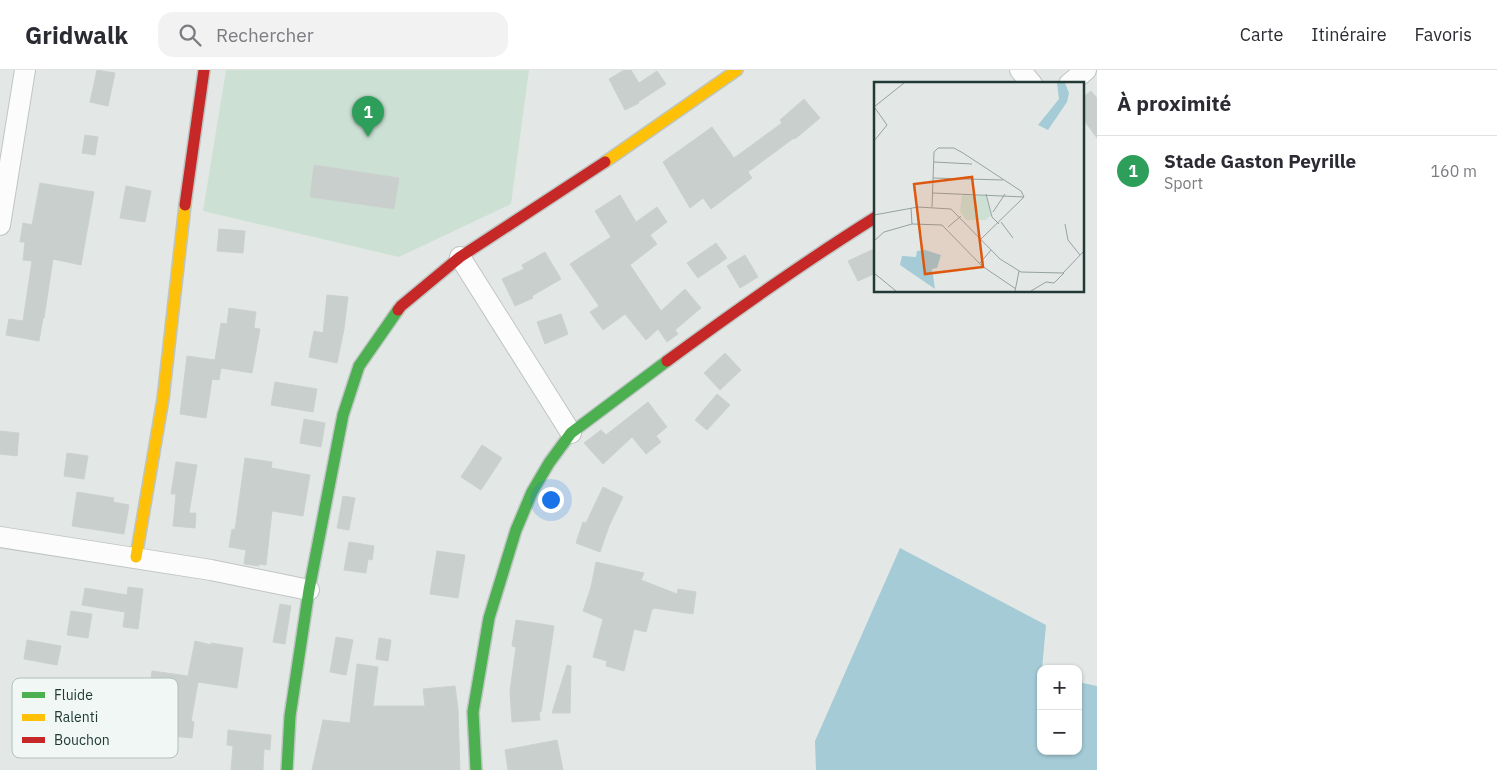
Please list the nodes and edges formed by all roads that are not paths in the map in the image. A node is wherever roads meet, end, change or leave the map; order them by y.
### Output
1 (25, 70) edge
2 (204, 70) edge
3 (737, 70) edge
4 (1020, 70) edge
5 (1086, 70) edge
6 (1030, 82) edge
7 (1071, 82) edge
8 (874, 218) edge
9 (0, 225) edge
10 (460, 257) junction
11 (571, 433) junction
12 (0, 537) edge
13 (136, 558) junction
14 (309, 590) junction
15 (287, 770) edge
16 (476, 770) edge

1 - 9 street
2 - 13 street
3 - 10 street
4 - 6 street
5 - 7 street
8 - 11 street
10 - 11 street
10 - 14 street
11 - 16 street
12 - 13 street
13 - 14 street
14 - 15 street

